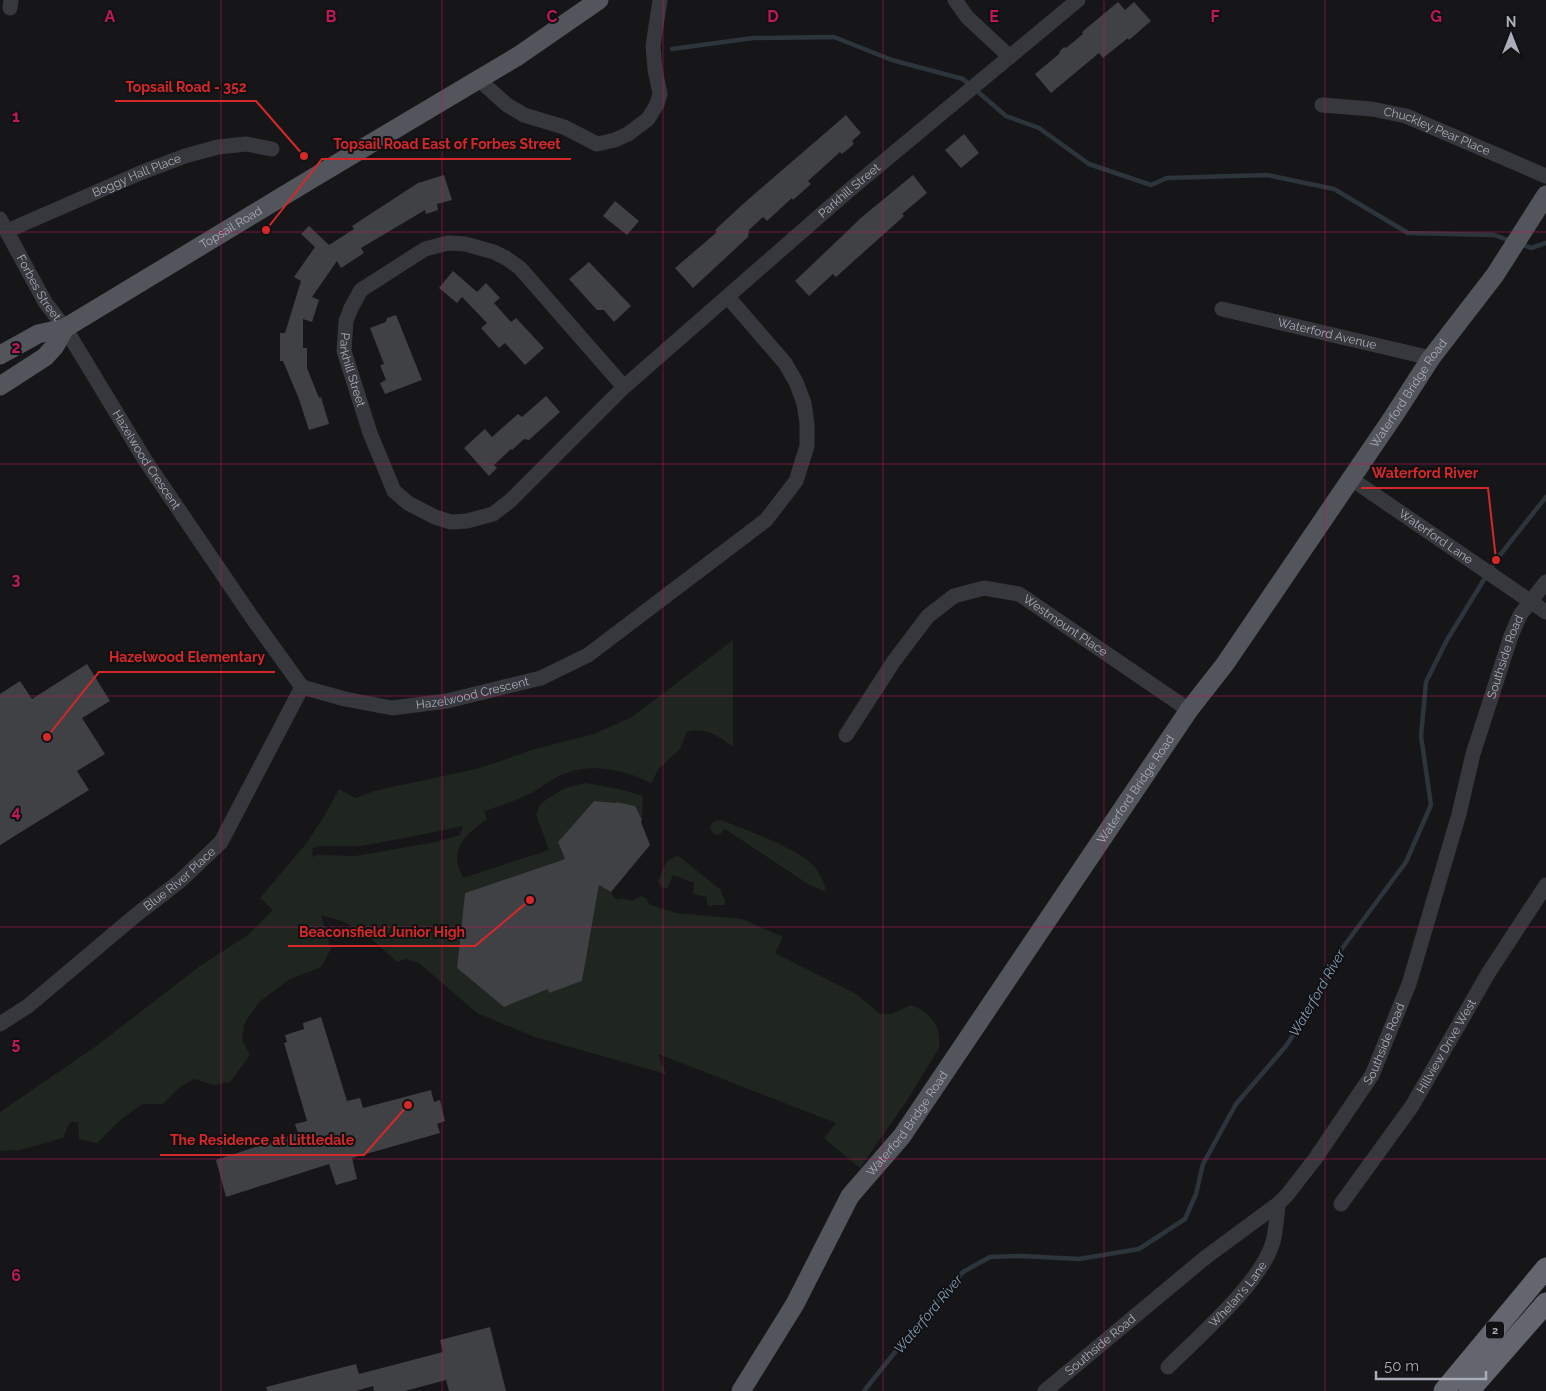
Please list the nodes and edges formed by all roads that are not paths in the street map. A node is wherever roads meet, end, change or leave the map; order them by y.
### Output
1 (599, 0) edge
2 (660, 0) edge
3 (955, 0) edge
4 (1078, 0) edge
5 (1010, 57) junction
6 (478, 79) junction
7 (1322, 104) dead end
8 (272, 149) dead end
9 (1546, 176) edge
10 (1546, 194) edge
11 (3, 225) edge
12 (728, 298) junction
13 (1222, 310) dead end
14 (65, 328) junction
15 (0, 355) edge
16 (1430, 358) junction
17 (0, 386) edge
18 (624, 387) junction
19 (1350, 478) junction
20 (1546, 582) edge
21 (1530, 601) junction
22 (1546, 612) edge
23 (302, 687) junction
24 (1189, 710) junction
25 (846, 735) dead end
26 (1546, 885) edge
27 (0, 1024) edge
28 (1278, 1204) junction
29 (1341, 1204) dead end
30 (1546, 1268) edge
31 (1546, 1303) edge
32 (1168, 1367) dead end
33 (741, 1391) edge
34 (1045, 1391) edge
35 (1444, 1391) edge
36 (1469, 1391) edge

1 - 6 main road, Topsail Road
2 - 6 street
3 - 5 street
4 - 5 street, Parkhill Street
5 - 12 street, Parkhill Street
6 - 14 main road, Topsail Road
7 - 9 street, Chuckley Pear Place
8 - 11 street, Boggy Hall Place
10 - 16 main road, Waterford Bridge Road
11 - 14 street, Forbes Street
12 - 18 street, Parkhill Street
12 - 23 street, Hazelwood Crescent
13 - 16 street, Waterford Avenue
14 - 15 main road, Topsail Road
14 - 17 main road, Topsail Road
14 - 23 street, Hazelwood Crescent
16 - 19 main road, Waterford Bridge Road
18 - 18 street, Parkhill Street
19 - 21 street, Waterford Lane
19 - 24 main road, Waterford Bridge Road
20 - 21 street, Southside Road
21 - 22 street, Waterford Lane
21 - 28 street, Southside Road
23 - 27 street, Blue River Place
24 - 25 street, Westmount Place
24 - 33 main road, Waterford Bridge Road
26 - 29 street, Hillview Drive West
28 - 32 street, Whelan's Lane
28 - 34 street, Southside Road
30 - 35 highway, 2
31 - 36 highway, 2

